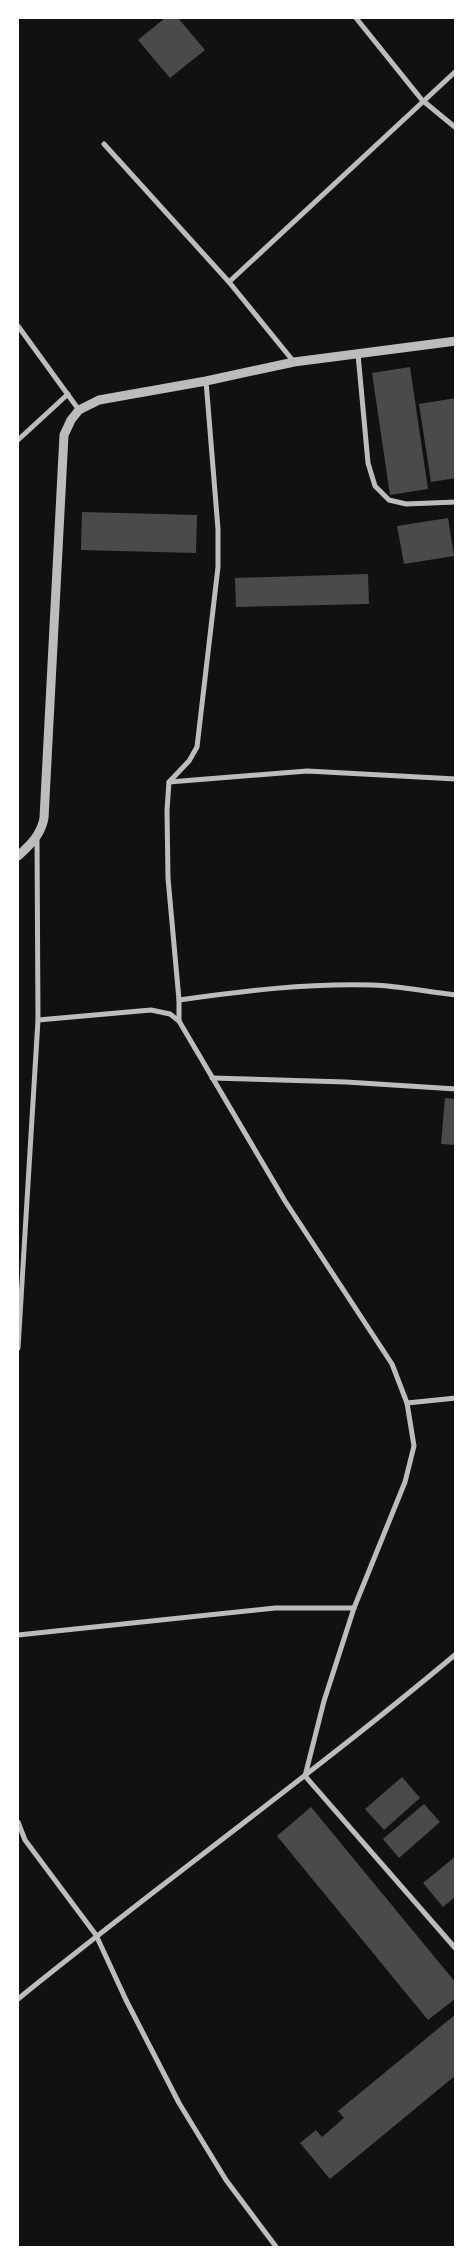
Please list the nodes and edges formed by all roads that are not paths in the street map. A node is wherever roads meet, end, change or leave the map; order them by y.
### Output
1 (356, 18) edge
2 (456, 71) edge
3 (422, 100) junction
4 (456, 128) edge
5 (104, 144) dead end
6 (229, 282) junction
7 (18, 326) edge
8 (456, 341) edge
9 (358, 354) junction
10 (294, 362) junction
11 (206, 382) junction
12 (68, 394) junction
13 (79, 410) junction
14 (18, 440) edge
15 (456, 502) edge
16 (456, 779) edge
17 (169, 782) junction
18 (37, 837) junction
19 (18, 856) edge
20 (456, 995) edge
21 (179, 1000) junction
22 (38, 1020) junction
23 (179, 1021) junction
24 (212, 1078) junction
25 (456, 1089) edge
26 (18, 1348) edge
27 (456, 1398) edge
28 (407, 1403) junction
29 (354, 1608) junction
30 (18, 1635) edge
31 (456, 1654) edge
32 (305, 1776) junction
33 (18, 1822) edge
34 (96, 1935) junction
35 (456, 1949) edge
36 (18, 1999) edge
37 (277, 2248) edge

1 - 3 street
2 - 3 street
3 - 4 street
3 - 6 street
5 - 6 street
6 - 10 street
7 - 12 street
8 - 9 street
9 - 10 street
9 - 15 street
10 - 11 street
11 - 13 street
11 - 17 street
12 - 13 street
12 - 14 street
13 - 18 street
16 - 17 street
17 - 21 street
18 - 19 street
18 - 22 street
20 - 21 street
21 - 23 street
22 - 23 street
22 - 26 street
23 - 24 street
24 - 25 street
24 - 28 street
27 - 28 street
28 - 29 street
29 - 30 street
29 - 32 street
31 - 32 street
32 - 34 street
32 - 35 street
33 - 34 street
34 - 36 street
34 - 37 street

